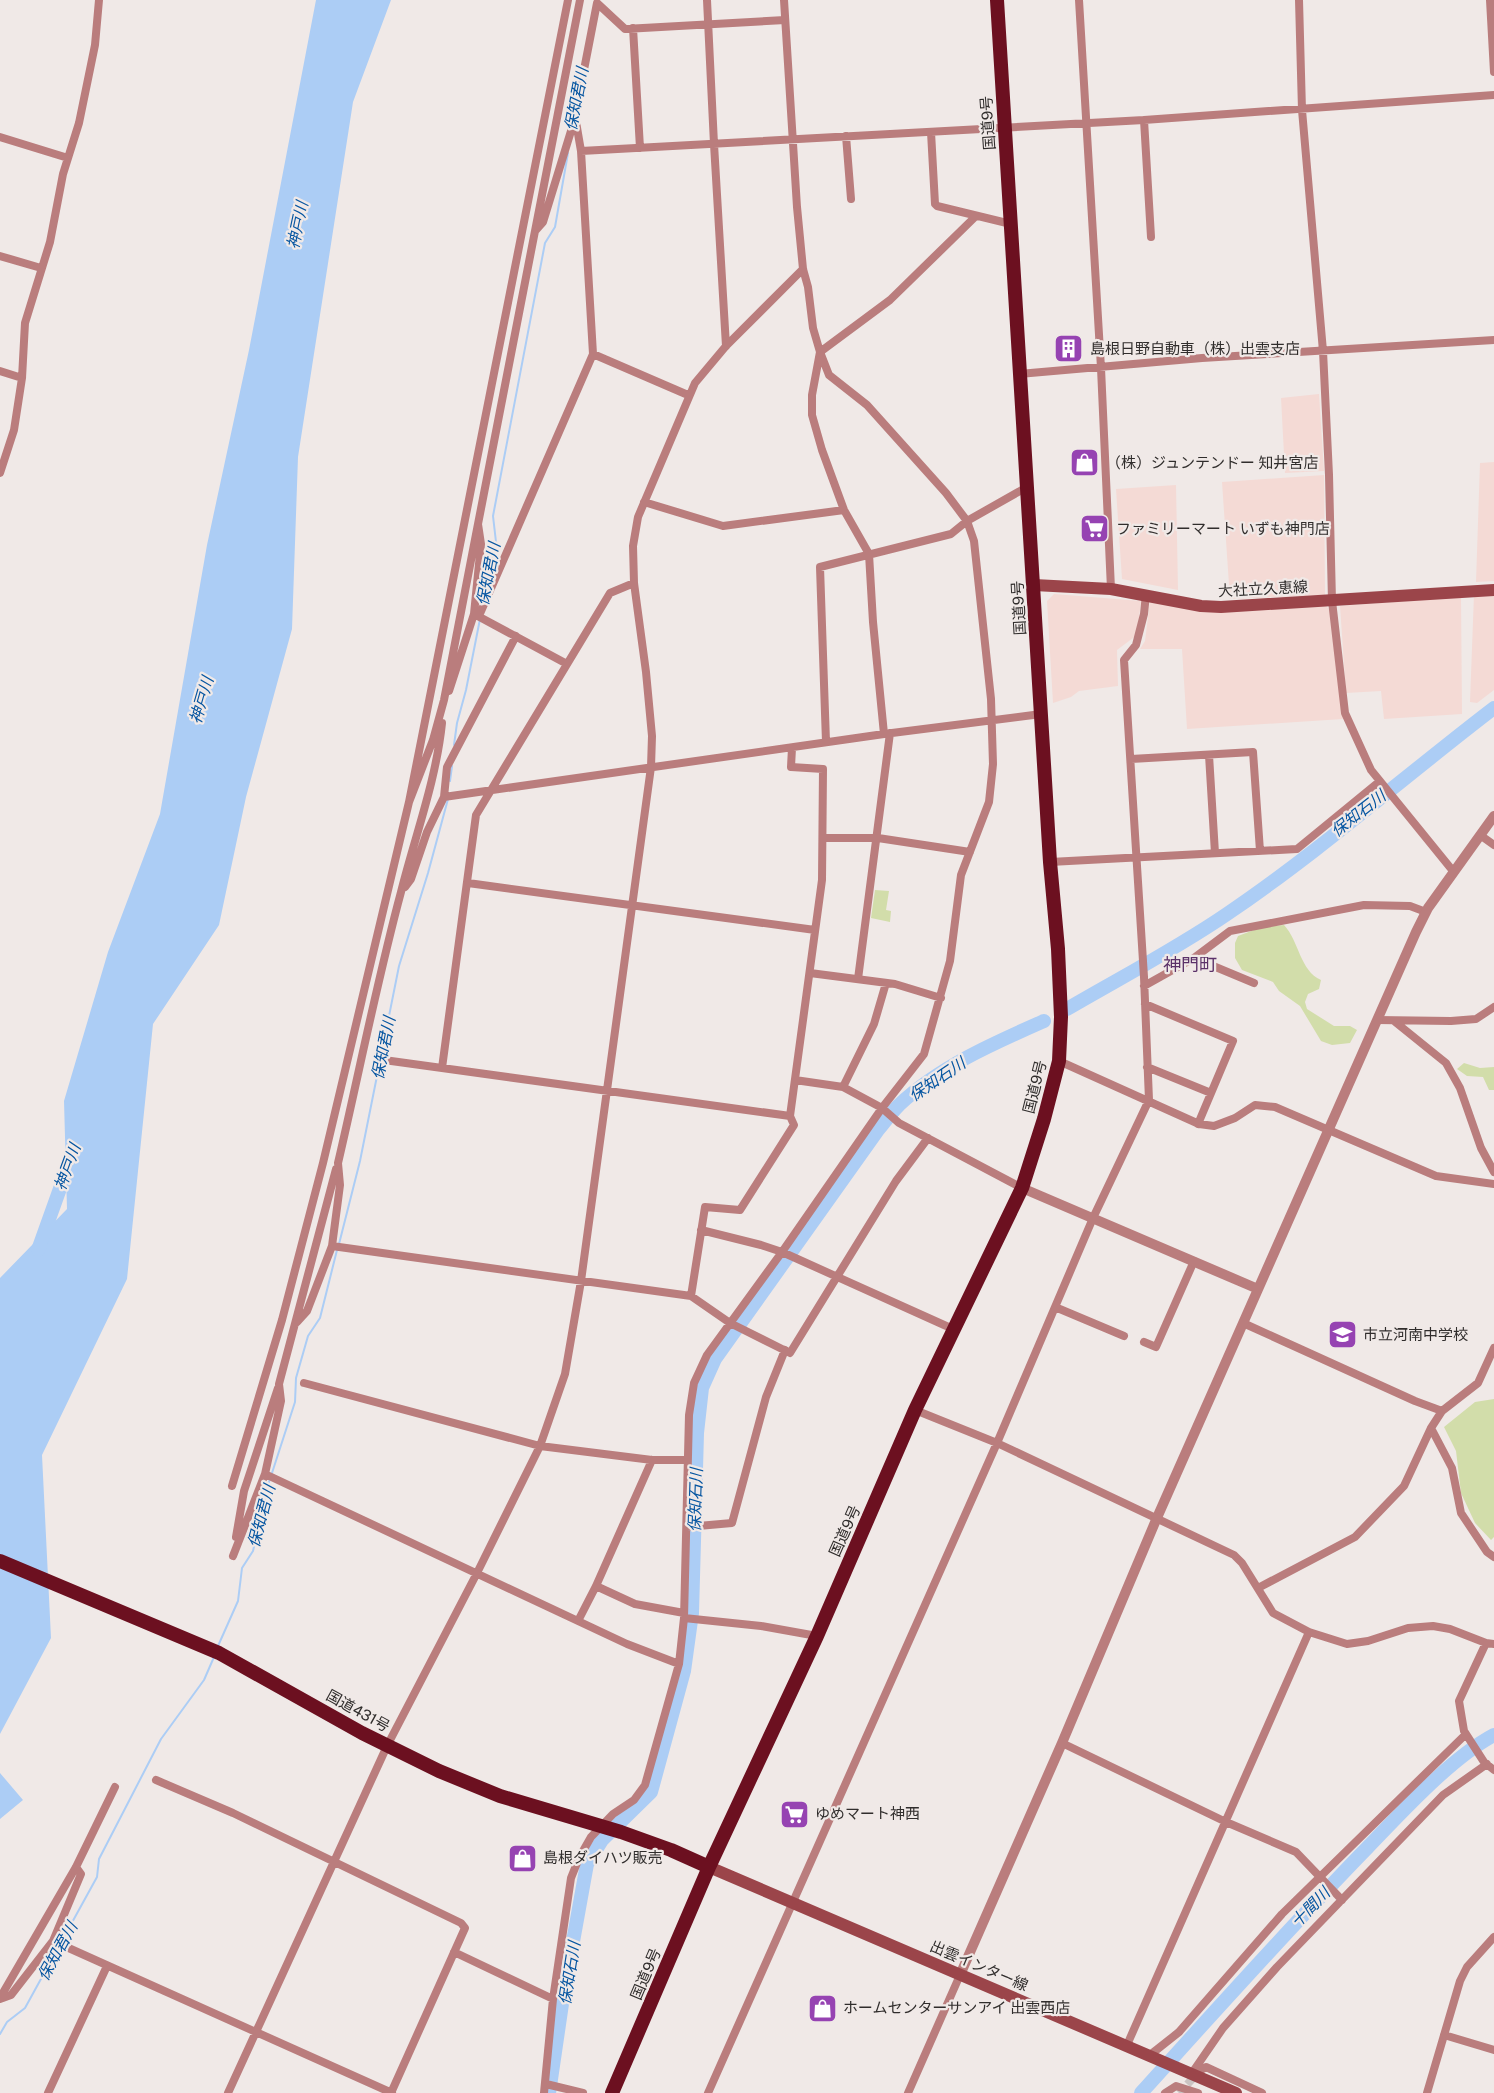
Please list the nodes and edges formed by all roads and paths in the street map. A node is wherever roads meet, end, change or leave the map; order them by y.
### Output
1 (99, 0) edge
2 (568, 0) edge
3 (580, 0) edge
4 (707, 0) edge
5 (784, 0) edge
6 (997, 0) edge
7 (1079, 0) edge
8 (1299, 0) edge
9 (1490, 0) edge
10 (785, 20) junction
11 (708, 24) junction
12 (633, 28) junction
13 (1493, 38) edge
14 (1494, 72) edge
15 (1494, 95) edge
16 (1302, 110) junction
17 (575, 116) junction
18 (1144, 120) junction
19 (1087, 123) junction
20 (1005, 129) junction
21 (931, 132) junction
22 (846, 136) junction
23 (0, 137) edge
24 (792, 138) junction
25 (714, 144) junction
26 (640, 148) junction
27 (581, 151) junction
28 (68, 158) junction
29 (850, 199) dead end
30 (976, 216) junction
31 (1011, 224) junction
32 (535, 231) junction
33 (1151, 237) dead end
34 (0, 256) edge
35 (41, 268) junction
36 (803, 269) junction
37 (1494, 340) edge
38 (726, 346) junction
39 (1323, 351) junction
40 (820, 352) junction
41 (593, 354) junction
42 (1101, 368) junction
43 (0, 371) edge
44 (1019, 374) junction
45 (22, 378) junction
46 (688, 396) junction
47 (0, 473) edge
48 (1027, 488) junction
49 (644, 502) junction
50 (844, 510) junction
51 (967, 521) junction
52 (478, 524) junction
53 (869, 554) junction
54 (634, 583) junction
55 (1034, 585) junction
56 (1111, 589) junction
57 (1494, 590) edge
58 (1146, 594) junction
59 (1332, 601) junction
60 (477, 615) junction
61 (516, 636) junction
62 (567, 664) junction
63 (444, 700) junction
64 (1041, 714) junction
65 (992, 720) junction
66 (887, 733) junction
67 (826, 742) junction
68 (792, 748) junction
69 (1209, 755) junction
70 (1131, 759) junction
71 (651, 767) junction
72 (1380, 781) junction
73 (492, 791) junction
74 (444, 797) junction
75 (409, 802) junction
76 (1494, 816) edge
77 (1480, 835) junction
78 (823, 838) junction
79 (878, 838) junction
80 (1494, 845) edge
81 (1260, 851) junction
82 (970, 852) junction
83 (1215, 853) junction
84 (1137, 858) junction
85 (1050, 862) junction
86 (1453, 871) junction
87 (468, 883) junction
88 (400, 893) junction
89 (633, 906) junction
90 (1426, 912) junction
91 (815, 930) junction
92 (1194, 958) junction
93 (810, 973) junction
94 (858, 979) junction
95 (1144, 981) junction
96 (886, 983) junction
97 (1254, 983) dead end
98 (941, 998) junction
99 (1145, 1004) junction
100 (1494, 1007) edge
101 (1377, 1020) junction
102 (1394, 1020) junction
103 (384, 1060) dead end
104 (1059, 1061) junction
105 (1147, 1067) junction
106 (442, 1068) junction
107 (795, 1080) junction
108 (843, 1087) junction
109 (607, 1092) junction
110 (1211, 1093) junction
111 (1149, 1100) junction
112 (882, 1108) junction
113 (790, 1116) junction
114 (1197, 1124) junction
115 (1329, 1129) junction
116 (928, 1138) junction
117 (338, 1163) junction
118 (1494, 1172) edge
119 (1494, 1184) edge
120 (1022, 1188) junction
121 (1093, 1218) junction
122 (701, 1230) junction
123 (332, 1246) junction
124 (782, 1252) junction
125 (1194, 1262) junction
126 (837, 1277) junction
127 (581, 1281) junction
128 (1258, 1289) junction
129 (691, 1296) junction
130 (1055, 1307) junction
131 (297, 1322) junction
132 (730, 1323) junction
133 (1243, 1323) junction
134 (953, 1329) junction
135 (1124, 1336) dead end
136 (1144, 1342) dead end
137 (1494, 1348) edge
138 (785, 1350) junction
139 (304, 1383) dead end
140 (279, 1384) junction
141 (915, 1410) junction
142 (1442, 1411) junction
143 (1431, 1428) junction
144 (997, 1443) junction
145 (540, 1446) junction
146 (652, 1460) junction
147 (687, 1461) junction
148 (265, 1474) junction
149 (232, 1486) dead end
150 (1156, 1520) junction
151 (687, 1527) junction
152 (1494, 1557) edge
153 (0, 1561) edge
154 (477, 1573) junction
155 (596, 1586) junction
156 (1258, 1588) junction
157 (684, 1616) junction
158 (578, 1621) junction
159 (1309, 1632) junction
160 (817, 1636) junction
161 (1490, 1644) edge
162 (679, 1664) junction
163 (1467, 1736) junction
164 (1062, 1743) junction
165 (387, 1746) junction
166 (1488, 1765) edge
167 (156, 1780) dead end
168 (115, 1787) dead end
169 (1226, 1822) junction
170 (603, 1827) junction
171 (334, 1862) junction
172 (76, 1867) junction
173 (709, 1867) junction
174 (1320, 1878) junction
175 (1340, 1898) junction
176 (791, 1903) junction
177 (1494, 1937) edge
178 (53, 1941) junction
179 (454, 1952) junction
180 (107, 1965) junction
181 (960, 1975) junction
182 (0, 1998) edge
183 (554, 1999) junction
184 (257, 2032) junction
185 (1444, 2035) junction
186 (1127, 2045) junction
187 (1494, 2050) edge
188 (1153, 2057) junction
189 (1193, 2071) junction
190 (545, 2088) edge
191 (615, 2092) edge
192 (48, 2093) edge
193 (228, 2093) edge
194 (392, 2093) edge
195 (583, 2093) edge
196 (708, 2093) edge
197 (908, 2093) edge
198 (1165, 2093) edge
199 (1197, 2093) edge
200 (1236, 2093) edge
201 (1262, 2093) edge
202 (1427, 2093) edge

1 - 28 street
2 - 75 street
3 - 32 street
4 - 11 street
5 - 10 street
6 - 20 highway, 国道9号
7 - 19 street
8 - 16 street
9 - 13 street
10 - 11 street
10 - 24 street
11 - 12 street
11 - 25 street
12 - 17 street
12 - 26 street
13 - 14 street
15 - 16 street
16 - 18 street
16 - 39 street
17 - 27 street
17 - 32 street
18 - 19 street
18 - 33 street
19 - 20 street
19 - 42 street
20 - 21 street
20 - 31 highway, 国道9号
21 - 22 street
21 - 30 street
22 - 24 street
22 - 29 street
23 - 28 street
24 - 25 street
24 - 36 street
25 - 26 street
25 - 38 street
26 - 27 street
27 - 41 street
28 - 35 street
30 - 31 street
30 - 40 street
31 - 44 highway, 国道9号
32 - 52 street
34 - 35 street
35 - 45 street
36 - 38 street
36 - 40 street
37 - 39 street
38 - 46 street
39 - 42 street
39 - 59 street
40 - 50 street
40 - 51 street
41 - 46 street
41 - 60 street
42 - 44 street
42 - 56 street
43 - 45 street
44 - 48 highway, 国道9号
45 - 47 street
46 - 49 street
48 - 51 street
48 - 55 highway, 国道9号
49 - 50 street
49 - 54 street
50 - 53 street
51 - 53 street
51 - 65 street
52 - 60 street
52 - 63 street
53 - 66 street
53 - 67 street
54 - 62 street
54 - 71 street
55 - 56 main road, 大社立久恵線
55 - 64 highway, 国道9号
56 - 58 main road, 大社立久恵線
57 - 59 main road, 大社立久恵線
58 - 59 main road, 大社立久恵線
58 - 70 street
59 - 72 street
60 - 61 street
60 - 63 street
61 - 62 street
61 - 74 street
62 - 73 street
63 - 75 street
63 - 88 street
64 - 65 street
64 - 85 highway, 国道9号
65 - 66 street
65 - 82 street
66 - 67 street
66 - 79 street
67 - 68 street
68 - 71 street
68 - 78 street
69 - 70 street
69 - 81 street
69 - 83 street
70 - 84 street
71 - 73 street
71 - 89 street
72 - 81 street
72 - 86 street
73 - 74 street
73 - 87 street
74 - 88 street
75 - 149 street
76 - 77 street
77 - 80 street
77 - 86 street
78 - 79 street
78 - 91 street
79 - 82 street
79 - 94 street
81 - 83 street
82 - 98 street
83 - 84 street
84 - 85 street
84 - 95 street
85 - 104 highway, 国道9号
86 - 90 street
87 - 89 street
87 - 106 street
88 - 117 street
89 - 91 street
89 - 109 street
90 - 92 street
90 - 101 street
91 - 93 street
92 - 95 street
92 - 97 street
93 - 94 street
93 - 107 street
94 - 96 street
95 - 99 street
96 - 98 street
96 - 108 street
98 - 112 street
99 - 105 street
99 - 110 street
100 - 102 street
101 - 102 street
101 - 115 street
102 - 118 street
103 - 106 street
104 - 111 street
104 - 120 highway, 国道9号
105 - 110 street
105 - 111 street
106 - 109 street
107 - 108 street
107 - 113 street
108 - 112 street
109 - 113 street
109 - 127 street
110 - 114 street
111 - 114 street
111 - 121 street
112 - 116 street
112 - 124 street
113 - 122 street
114 - 115 street
115 - 119 street
115 - 128 street
116 - 120 street
116 - 126 street
117 - 123 street
117 - 131 street
120 - 121 street
120 - 134 highway, 国道9号
121 - 125 street
121 - 130 street
122 - 124 street
122 - 129 street
123 - 127 street
123 - 131 street
124 - 126 street
124 - 132 street
125 - 128 street
125 - 136 street
126 - 134 street
126 - 138 street
127 - 129 street
127 - 145 street
128 - 133 street
129 - 132 street
130 - 135 street
130 - 144 street
131 - 140 street
132 - 138 street
132 - 147 street
133 - 142 street
133 - 150 street
134 - 141 highway, 国道9号
137 - 142 street
138 - 151 street
139 - 145 street
140 - 148 street
140 - 148 street
141 - 144 street
141 - 160 highway, 国道9号
142 - 143 street
143 - 152 street
143 - 156 street
144 - 150 street
144 - 176 street
145 - 146 street
145 - 154 street
146 - 147 street
146 - 155 street
147 - 151 street
148 - 154 street
150 - 156 street
150 - 164 street
151 - 157 street
153 - 165 highway, 国道431号
154 - 158 street
154 - 165 street
155 - 157 street
155 - 158 street
156 - 159 street
157 - 160 street
157 - 162 street
158 - 162 street
159 - 161 street
159 - 169 street
160 - 173 highway, 国道9号
161 - 163 street
162 - 170 street
163 - 166 street
163 - 174 street
164 - 169 street
164 - 181 street
165 - 170 highway, 国道431号
165 - 171 street
166 - 175 street
167 - 171 street
168 - 172 street
169 - 174 street
169 - 186 street
170 - 173 highway, 国道431号
170 - 183 street
171 - 179 street
171 - 184 street
172 - 178 street
172 - 182 street
173 - 176 main road, 出雲インター線
173 - 191 highway, 国道9号
174 - 175 street
174 - 188 street
175 - 189 street
176 - 181 main road, 出雲インター線
176 - 196 street
177 - 185 street
178 - 180 street
178 - 182 street
179 - 183 street
179 - 194 street
180 - 184 street
180 - 192 street
181 - 186 main road, 出雲インター線
181 - 197 street
183 - 190 street
184 - 193 street
184 - 194 street
185 - 187 street
185 - 202 street
186 - 188 main road, 出雲インター線
188 - 189 main road, 出雲インター線
189 - 200 main road, 出雲インター線
189 - 201 street
190 - 195 street
198 - 199 street

